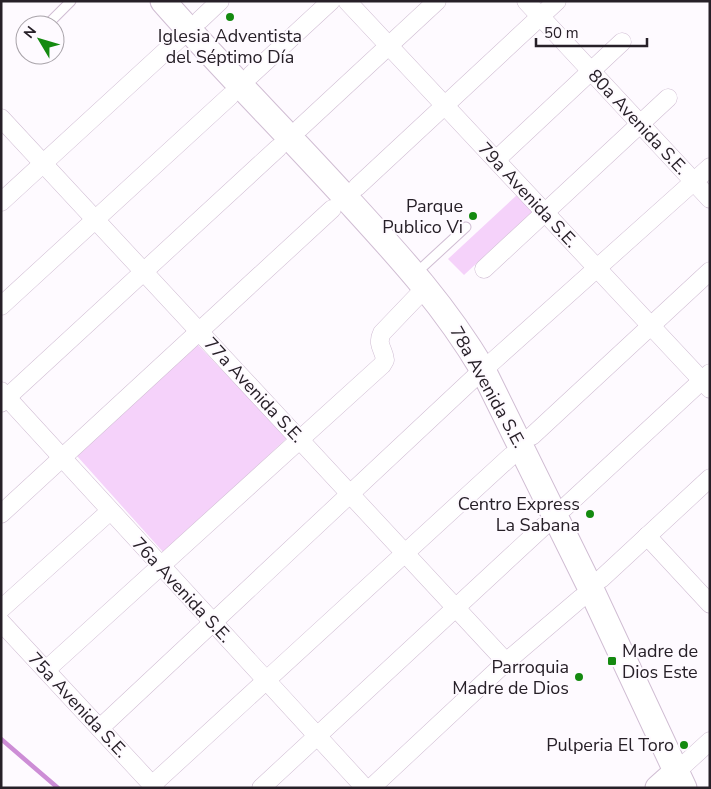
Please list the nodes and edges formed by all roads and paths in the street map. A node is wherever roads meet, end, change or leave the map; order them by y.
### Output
1 (71, 1) edge
2 (163, 1) edge
3 (220, 1) edge
4 (331, 1) edge
5 (347, 1) edge
6 (437, 1) edge
7 (526, 1) edge
8 (557, 1) edge
9 (57, 15) edge
10 (540, 17) junction
11 (200, 20) dead end
12 (182, 36) dead end
13 (622, 42) dead end
14 (388, 45) junction
15 (591, 71) junction
16 (251, 75) dead end
17 (230, 96) dead end
18 (668, 98) dead end
19 (444, 105) junction
20 (1, 118) edge
21 (640, 124) junction
22 (300, 128) dead end
23 (278, 148) dead end
24 (496, 160) junction
25 (44, 164) junction
26 (710, 167) edge
27 (694, 182) junction
28 (356, 187) dead end
29 (710, 199) edge
30 (1, 202) edge
31 (332, 209) dead end
32 (545, 213) junction
33 (95, 219) junction
34 (466, 227) dead end
35 (484, 269) dead end
36 (597, 269) junction
37 (710, 271) edge
38 (144, 272) junction
39 (421, 281) junction
40 (1, 306) edge
41 (650, 325) junction
42 (199, 332) junction
43 (491, 363) dead end
44 (476, 376) dead end
45 (707, 381) edge
46 (3, 398) edge
47 (532, 436) dead end
48 (300, 440) junction
49 (511, 456) dead end
50 (62, 458) junction
51 (708, 483) edge
52 (350, 494) junction
53 (564, 508) dead end
54 (109, 512) junction
55 (1, 514) edge
56 (544, 526) dead end
57 (647, 536) junction
58 (405, 554) junction
59 (159, 566) junction
60 (601, 579) dead end
61 (581, 598) dead end
62 (710, 604) edge
63 (456, 608) junction
64 (1, 609) edge
65 (1, 622) edge
66 (213, 623) junction
67 (506, 662) junction
68 (46, 670) junction
69 (266, 681) junction
70 (100, 728) junction
71 (317, 736) junction
72 (710, 741) edge
73 (673, 782) edge
74 (153, 786) edge
75 (261, 788) edge
76 (364, 788) edge
77 (371, 788) edge

1 - 9 lane
2 - 39 street, 78a Avenida S.E.
3 - 11 street
4 - 16 street
5 - 14 street, 79a Avenida S.E.
6 - 14 street
7 - 10 street, 80a Avenida S.E.
8 - 10 street
10 - 15 street, 80a Avenida S.E.
10 - 19 street
12 - 25 street
13 - 15 street
14 - 19 street, 79a Avenida S.E.
14 - 22 street
15 - 21 street, 80a Avenida S.E.
15 - 24 street
17 - 33 street
18 - 21 street
19 - 24 street, 79a Avenida S.E.
19 - 28 street
20 - 25 street, 77a Avenida S.E.
21 - 27 street, 80a Avenida S.E.
21 - 32 street
23 - 38 street
24 - 32 street, 79a Avenida S.E.
25 - 30 street
25 - 33 street, 77a Avenida S.E.
26 - 27 street
27 - 29 street, 80a Avenida S.E.
27 - 36 street
31 - 42 street
32 - 35 street
32 - 36 street, 79a Avenida S.E.
33 - 38 street, 77a Avenida S.E.
33 - 40 street
34 - 39 lane
36 - 41 street, 79a Avenida S.E.
36 - 43 street
37 - 41 street
38 - 42 street, 77a Avenida S.E.
38 - 46 street
39 - 48 street
39 - 73 street, 78a Avenida S.E.
41 - 45 street, 79a Avenida S.E.
41 - 47 street
42 - 48 street, 77a Avenida S.E.
42 - 50 street
44 - 52 street
45 - 53 street
46 - 50 street, 76a Avenida S.E.
48 - 52 street, 77a Avenida S.E.
48 - 59 street
49 - 58 street
50 - 54 street, 76a Avenida S.E.
50 - 55 street
51 - 57 street
52 - 58 street, 77a Avenida S.E.
52 - 66 street
54 - 59 street, 76a Avenida S.E.
54 - 64 street
56 - 63 street
57 - 60 street
57 - 62 street
58 - 63 street, 77a Avenida S.E.
58 - 69 street
59 - 66 street, 76a Avenida S.E.
59 - 68 street
61 - 67 street
63 - 67 street, 77a Avenida S.E.
63 - 71 street
65 - 68 street, 75a Avenida S.E.
66 - 69 street, 76a Avenida S.E.
66 - 70 street
67 - 77 street
68 - 70 street, 75a Avenida S.E.
69 - 71 street, 76a Avenida S.E.
69 - 74 street
70 - 74 street, 75a Avenida S.E.
71 - 75 street
71 - 76 street, 76a Avenida S.E.
72 - 73 street

